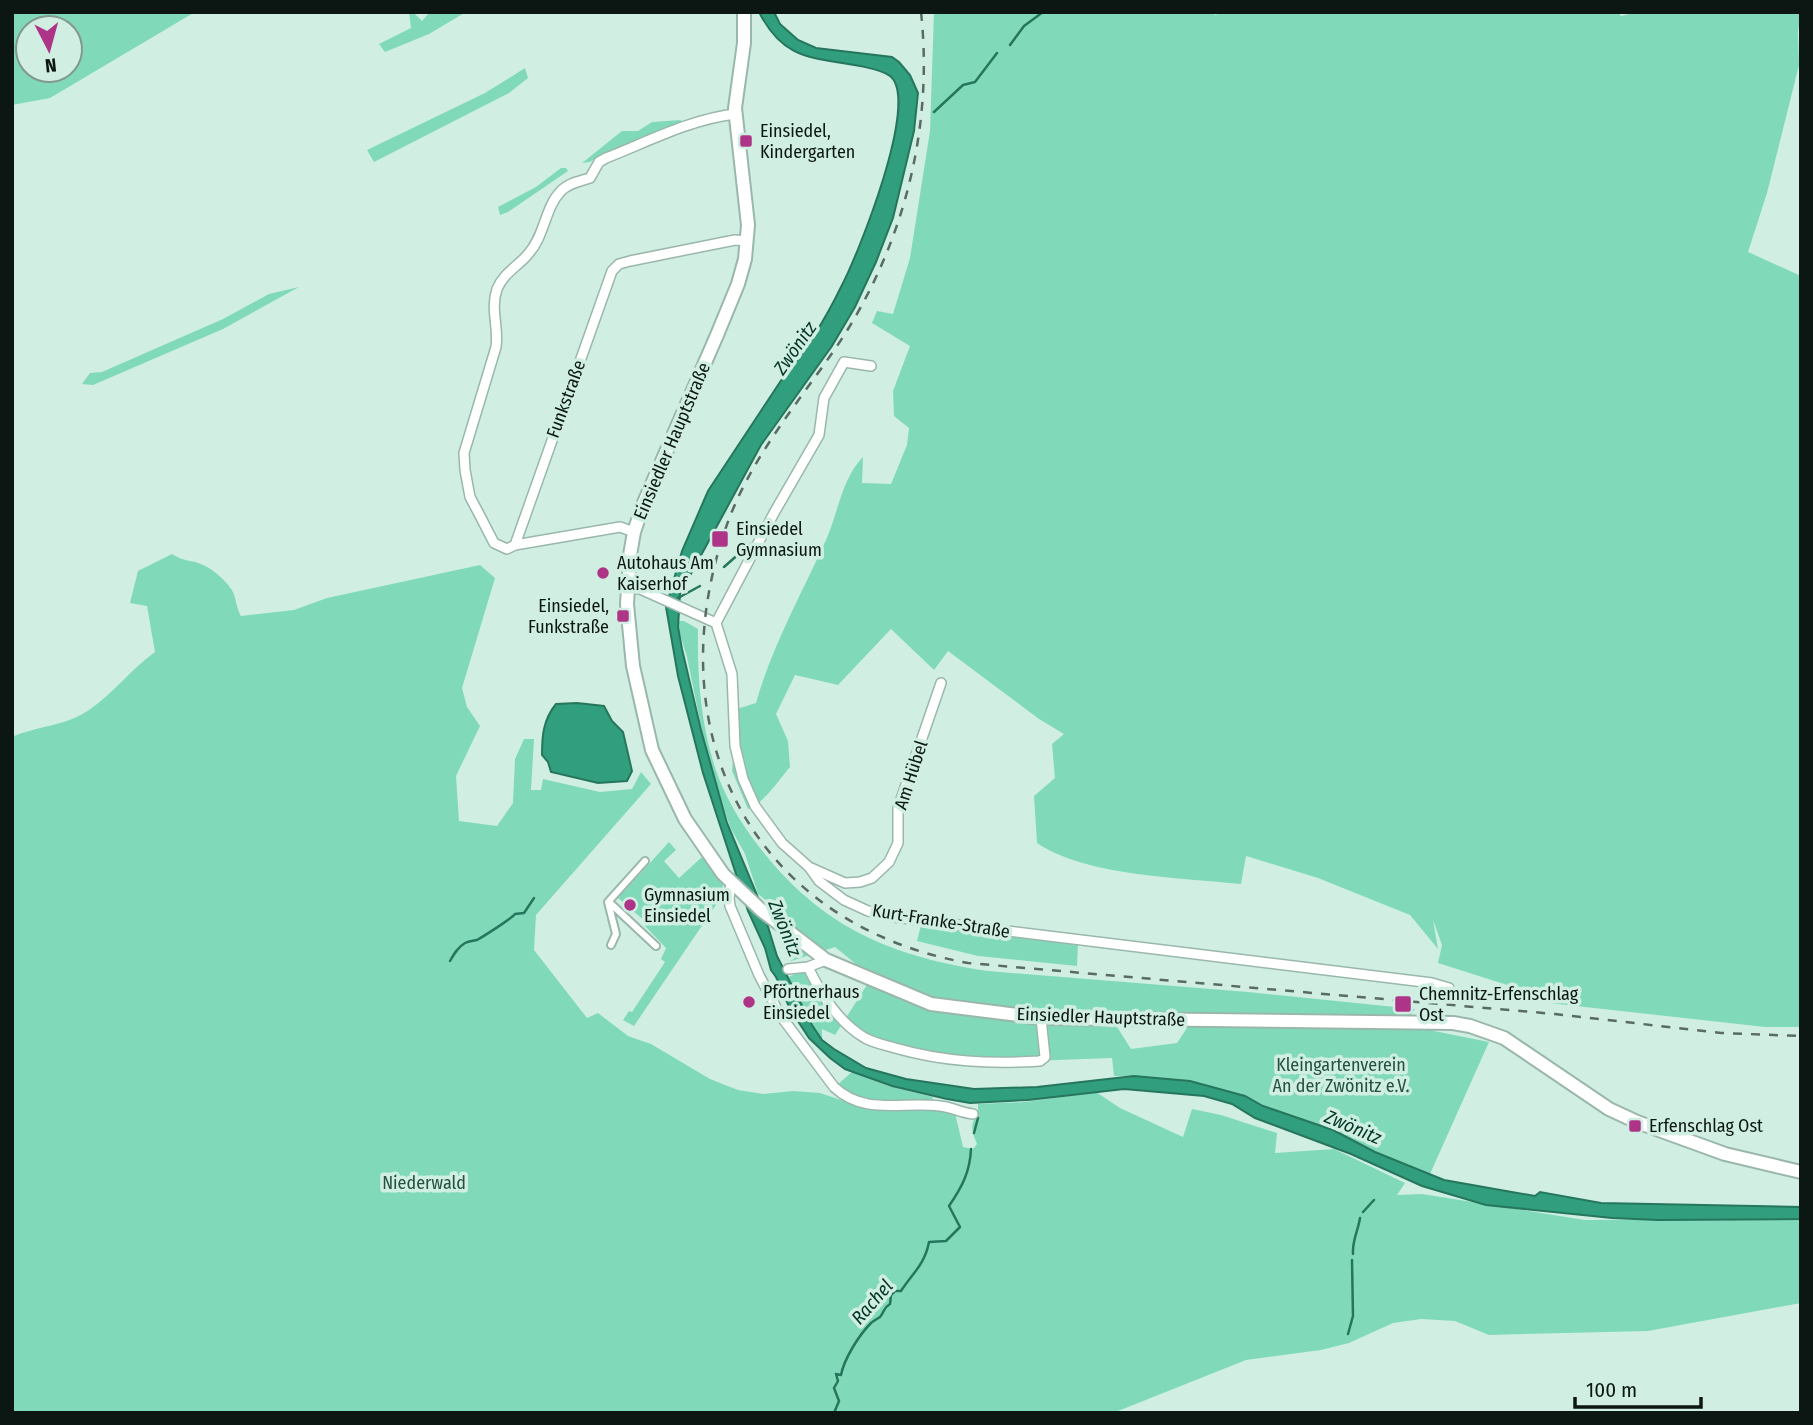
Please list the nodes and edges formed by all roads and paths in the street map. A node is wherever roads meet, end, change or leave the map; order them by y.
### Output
1 (744, 12) edge
2 (735, 114) junction
3 (747, 241) junction
4 (871, 366) dead end
5 (634, 532) junction
6 (515, 545) junction
7 (627, 588) junction
8 (716, 623) junction
9 (941, 683) dead end
10 (645, 861) dead end
11 (809, 867) junction
12 (731, 883) junction
13 (608, 902) junction
14 (611, 945) dead end
15 (656, 946) dead end
16 (826, 960) junction
17 (808, 967) junction
18 (788, 969) dead end
19 (1449, 988) dead end
20 (1041, 1018) junction
21 (973, 1114) dead end
22 (1801, 1172) edge

1 - 2 main road, Einsiedler Hauptstraße
2 - 3 main road, Einsiedler Hauptstraße
2 - 6 street
3 - 5 main road, Einsiedler Hauptstraße
3 - 6 street, Funkstraße
4 - 8 street
5 - 6 street
5 - 7 main road, Einsiedler Hauptstraße
7 - 8 street
7 - 12 main road, Einsiedler Hauptstraße
8 - 11 street, Kurt-Franke-Straße
9 - 11 street, Am Hübel
10 - 13 street
11 - 19 street, Kurt-Franke-Straße
12 - 16 main road, Einsiedler Hauptstraße
12 - 21 street
13 - 14 street
13 - 15 street
16 - 17 street
16 - 20 main road, Einsiedler Hauptstraße
17 - 18 street
17 - 20 street
20 - 22 main road, Einsiedler Hauptstraße

